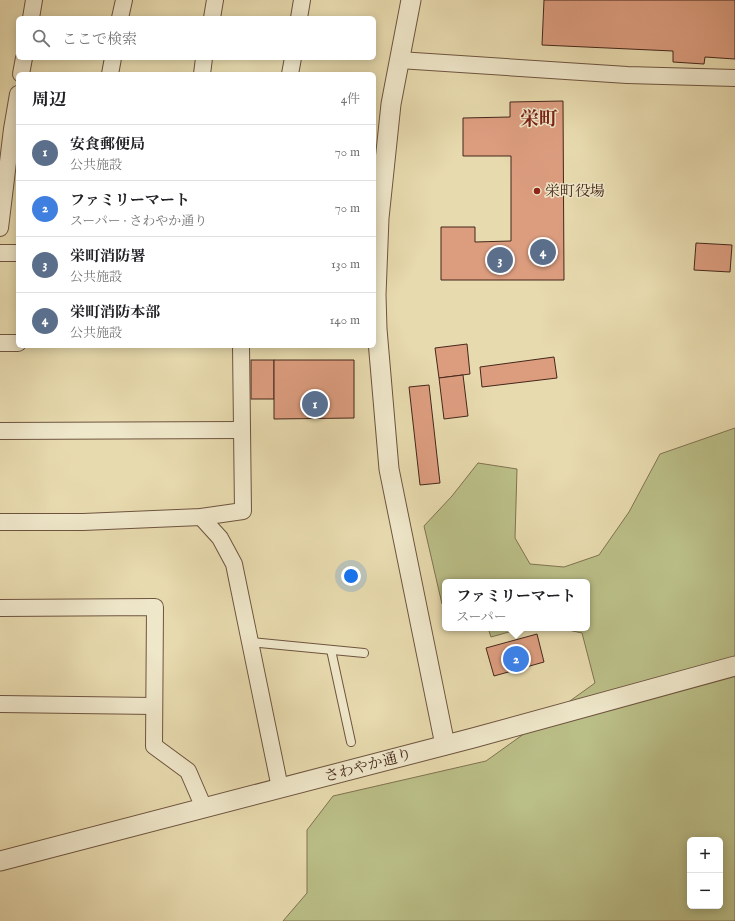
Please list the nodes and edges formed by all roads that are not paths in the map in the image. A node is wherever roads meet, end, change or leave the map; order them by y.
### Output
1 (34, 0) edge
2 (124, 0) edge
3 (216, 0) edge
4 (302, 0) edge
5 (411, 0) edge
6 (31, 16) edge
7 (120, 16) edge
8 (212, 16) edge
9 (299, 16) edge
10 (24, 60) edge
11 (113, 60) edge
12 (204, 60) edge
13 (293, 60) edge
14 (399, 60) junction
15 (21, 72) edge
16 (110, 72) edge
17 (202, 72) edge
18 (290, 72) edge
19 (735, 78) edge
20 (16, 100) edge
21 (6, 128) edge
22 (377, 218) edge
23 (0, 228) edge
24 (0, 253) edge
25 (16, 253) edge
26 (376, 336) edge
27 (0, 343) edge
28 (16, 343) edge
29 (241, 348) edge
30 (241, 430) junction
31 (0, 431) edge
32 (201, 517) junction
33 (0, 522) edge
34 (0, 608) edge
35 (250, 642) junction
36 (331, 650) junction
37 (364, 653) dead end
38 (735, 666) edge
39 (0, 704) edge
40 (154, 706) junction
41 (351, 742) dead end
42 (445, 745) junction
43 (280, 788) junction
44 (204, 808) junction
45 (0, 861) edge

1 - 6 street
2 - 7 street
3 - 8 street
4 - 9 street
5 - 14 street
10 - 15 street
11 - 16 street
12 - 17 street
13 - 18 street
14 - 19 street
14 - 22 street
20 - 21 street
21 - 23 street
22 - 26 street
24 - 25 street
26 - 42 street
27 - 28 street
29 - 30 street
30 - 31 street
30 - 32 street
32 - 33 street
32 - 35 street
34 - 40 street
35 - 36 lane
35 - 43 street
36 - 37 lane
36 - 41 lane
38 - 42 street, さわやか通り
39 - 40 street
40 - 44 street
42 - 43 street, さわやか通り
43 - 44 street, さわやか通り
44 - 45 street, さわやか通り

